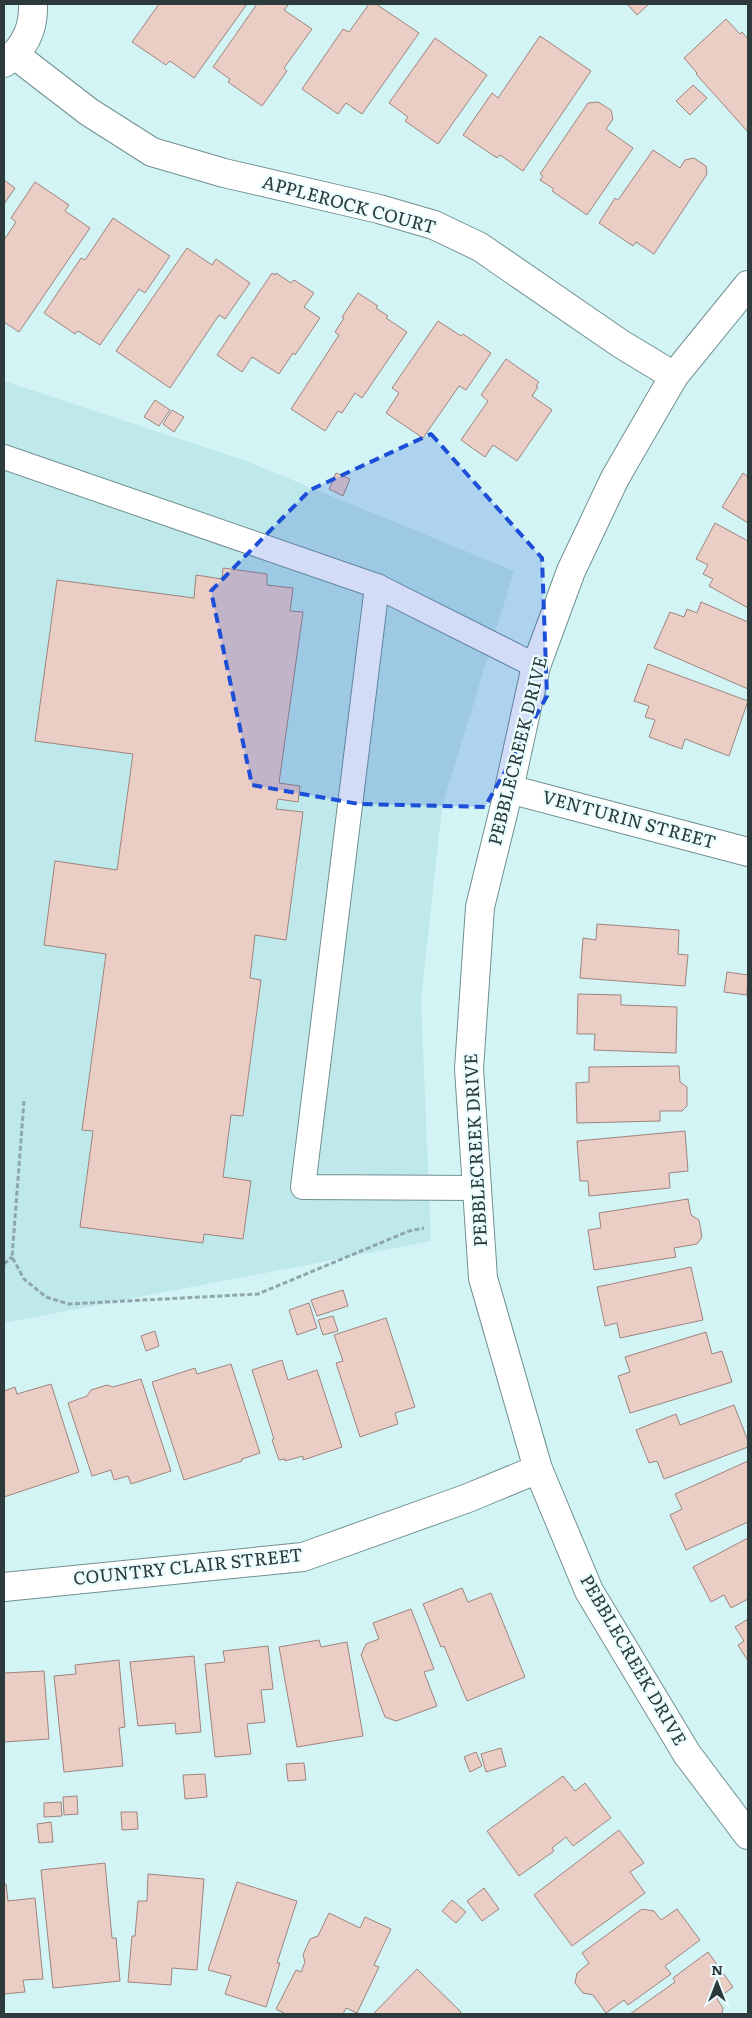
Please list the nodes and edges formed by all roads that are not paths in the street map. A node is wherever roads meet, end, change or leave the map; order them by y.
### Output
1 (33, 4) edge
2 (9, 59) edge
3 (748, 285) edge
4 (674, 376) junction
5 (4, 457) edge
6 (377, 586) junction
7 (536, 666) junction
8 (509, 789) junction
9 (748, 852) edge
10 (477, 1188) junction
11 (538, 1469) junction
12 (4, 1587) edge
13 (748, 1836) edge

1 - 2 street, APPLEROCK COURT
2 - 4 street, APPLEROCK COURT
3 - 4 street, PEBBLECREEK DRIVE
4 - 7 street, PEBBLECREEK DRIVE
5 - 6 lane
6 - 7 lane
6 - 10 lane
7 - 8 street, PEBBLECREEK DRIVE
8 - 9 street, VENTURIN STREET
8 - 10 street, PEBBLECREEK DRIVE
10 - 11 street, PEBBLECREEK DRIVE
11 - 12 street, COUNTRY CLAIR STREET
11 - 13 street, PEBBLECREEK DRIVE

